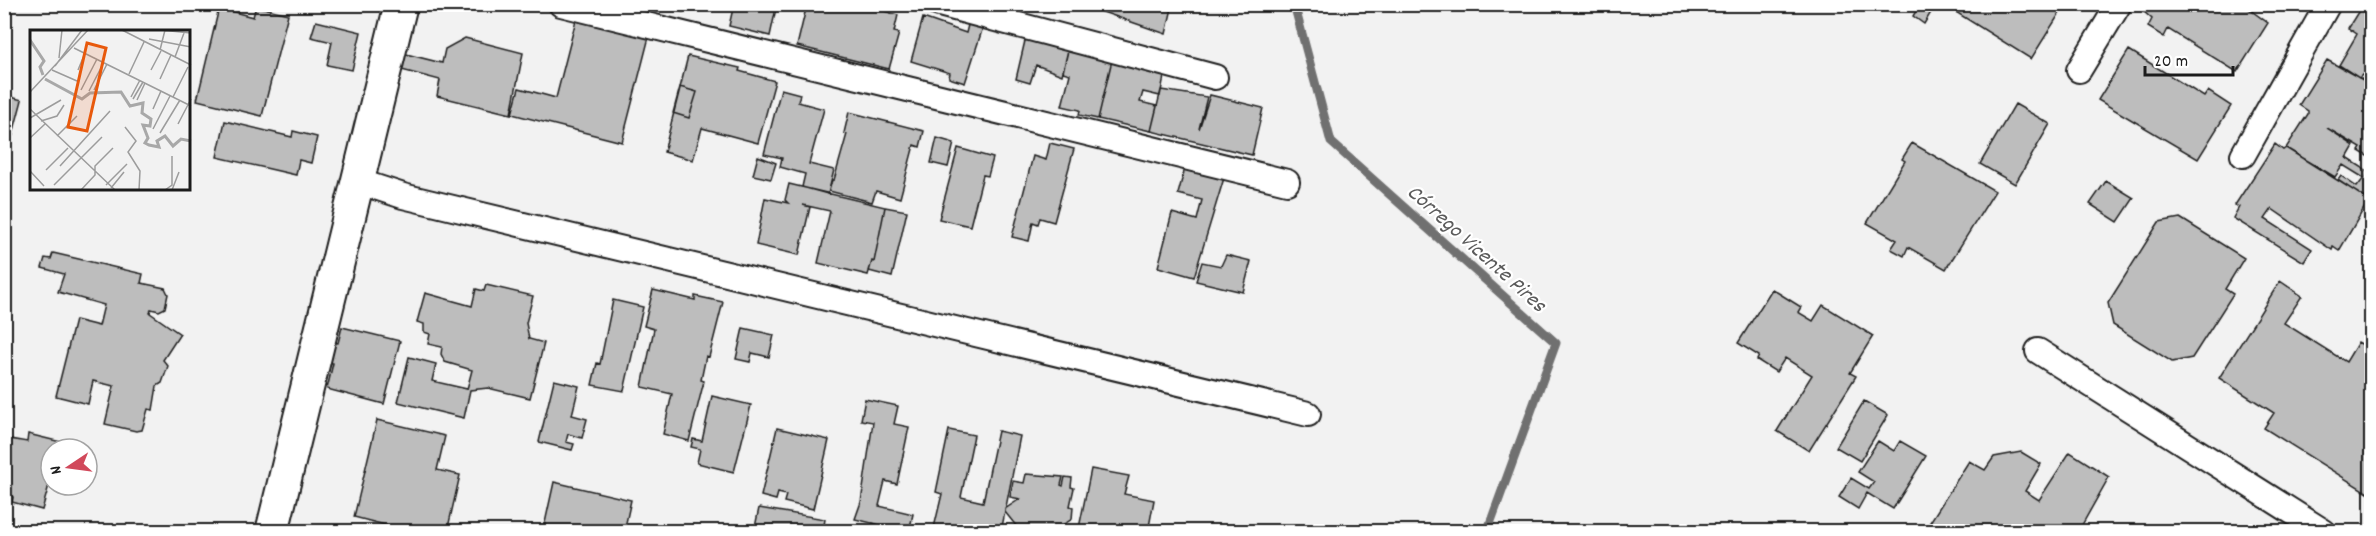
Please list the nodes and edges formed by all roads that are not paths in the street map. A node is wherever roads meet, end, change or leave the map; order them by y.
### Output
1 (401, 4) edge
2 (561, 4) edge
3 (939, 4) edge
4 (2119, 4) edge
5 (2328, 4) edge
6 (2079, 70) dead end
7 (1215, 77) dead end
8 (2243, 155) dead end
9 (357, 181) junction
10 (1287, 182) dead end
11 (2038, 351) dead end
12 (1308, 414) dead end
13 (272, 531) edge
14 (2324, 531) edge

1 - 9 street
2 - 10 street
3 - 7 street
4 - 6 street
5 - 8 street
9 - 12 street
9 - 13 street
11 - 14 street

